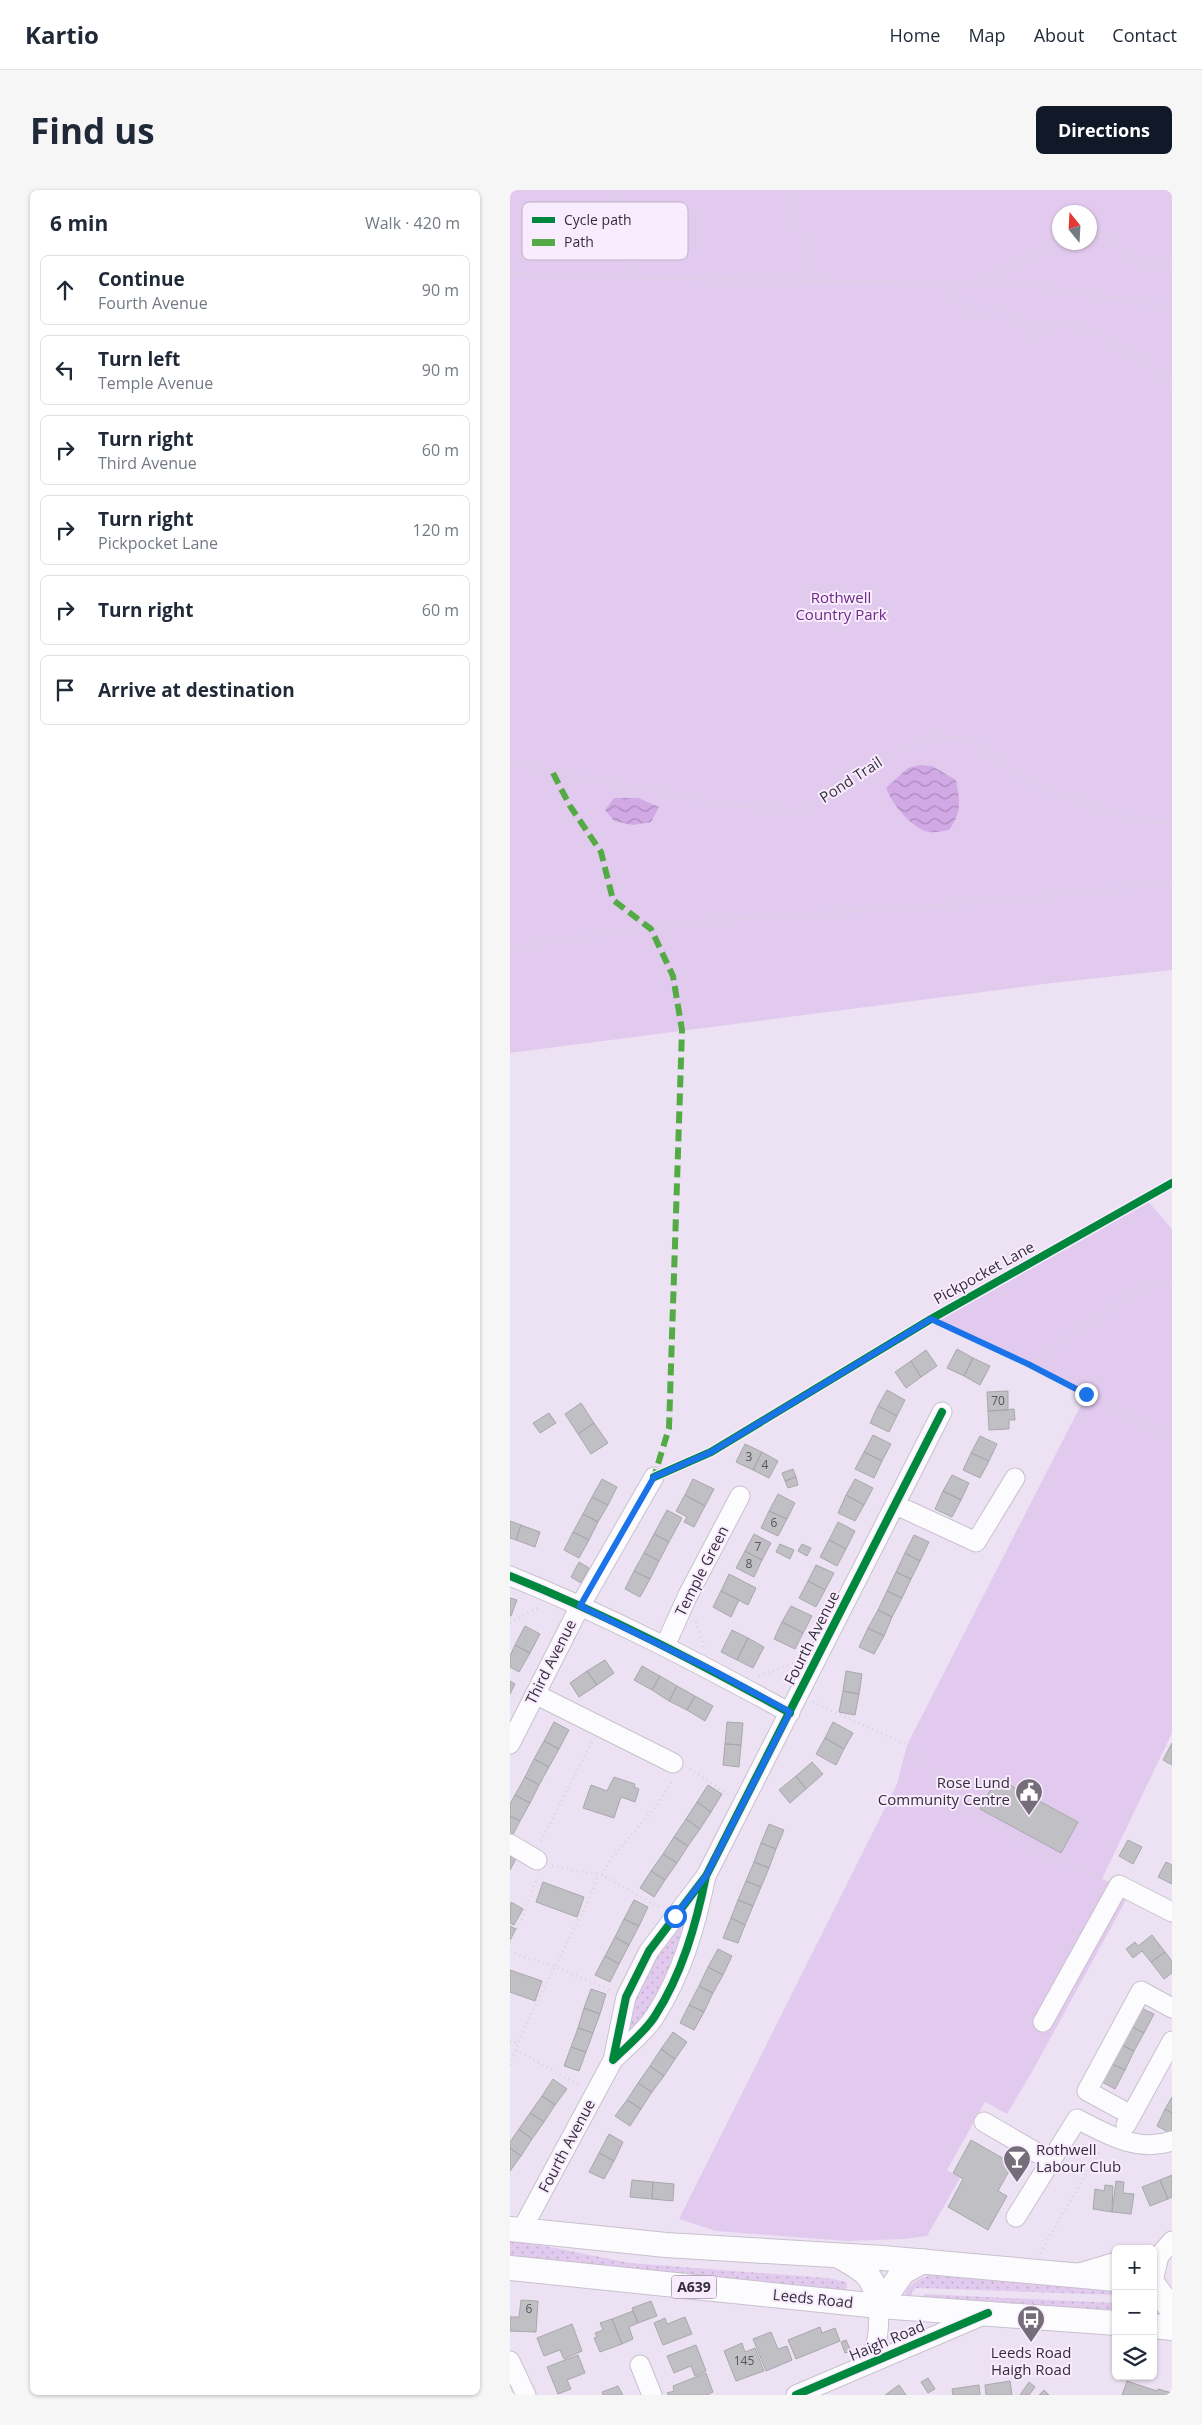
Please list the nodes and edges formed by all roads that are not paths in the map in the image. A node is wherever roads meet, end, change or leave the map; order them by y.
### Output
1 (942, 1412) dead end
2 (654, 1477) dead end
3 (1015, 1478) dead end
4 (740, 1496) dead end
5 (896, 1506) junction
6 (510, 1576) edge
7 (580, 1606) junction
8 (665, 1646) junction
9 (535, 1694) junction
10 (794, 1704) junction
11 (510, 1744) edge
12 (678, 1764) road end
13 (510, 1844) edge
14 (540, 1864) road end
15 (706, 1876) junction
16 (1172, 1912) edge
17 (1172, 2008) edge
18 (1043, 2022) dead end
19 (1172, 2041) edge
20 (613, 2060) junction
21 (1131, 2115) junction
22 (984, 2122) dead end
23 (1112, 2136) junction
24 (1172, 2141) edge
25 (1051, 2161) junction
26 (1016, 2217) dead end
27 (515, 2230) edge
28 (1172, 2240) edge
29 (1157, 2246) edge
30 (838, 2255) junction
31 (923, 2261) junction
32 (1112, 2263) edge
33 (1157, 2265) edge
34 (510, 2268) edge
35 (1073, 2275) junction
36 (1112, 2279) edge
37 (1157, 2284) edge
38 (1172, 2286) edge
39 (1157, 2289) edge
40 (879, 2306) junction
41 (1172, 2310) edge
42 (988, 2313) junction
43 (1112, 2321) edge
44 (1157, 2326) edge
45 (1172, 2328) edge
46 (510, 2361) edge
47 (640, 2365) dead end
48 (862, 2367) junction
49 (526, 2395) edge
50 (652, 2395) edge
51 (796, 2395) edge

1 - 5 street, Fourth Avenue
2 - 7 street, Third Avenue
3 - 5 street
4 - 8 street, Temple Green
5 - 10 street, Fourth Avenue
6 - 7 street
7 - 8 street
7 - 9 street, Third Avenue
8 - 10 street
9 - 11 street, Third Avenue
9 - 12 street
10 - 15 street, Fourth Avenue
13 - 14 street
15 - 20 street, Fourth Avenue
15 - 20 street, Fourth Avenue
16 - 18 street
17 - 21 street
19 - 21 street
20 - 27 street, Fourth Avenue
21 - 23 street
22 - 25 street
23 - 24 street
23 - 25 street
25 - 26 street
27 - 30 main road
28 - 29 street
28 - 33 street
30 - 31 main road
30 - 40 main road
31 - 35 main road
31 - 40 main road
32 - 35 street
34 - 40 main road, Leeds Road / A639
35 - 36 main road
37 - 38 main road
39 - 41 main road
40 - 42 main road, Leeds Road / A639
40 - 48 street, Haigh Road
42 - 43 main road, Leeds Road / A639
42 - 48 street, Haigh Road
44 - 45 main road
46 - 49 street
47 - 50 street
48 - 51 street, Haigh Road

